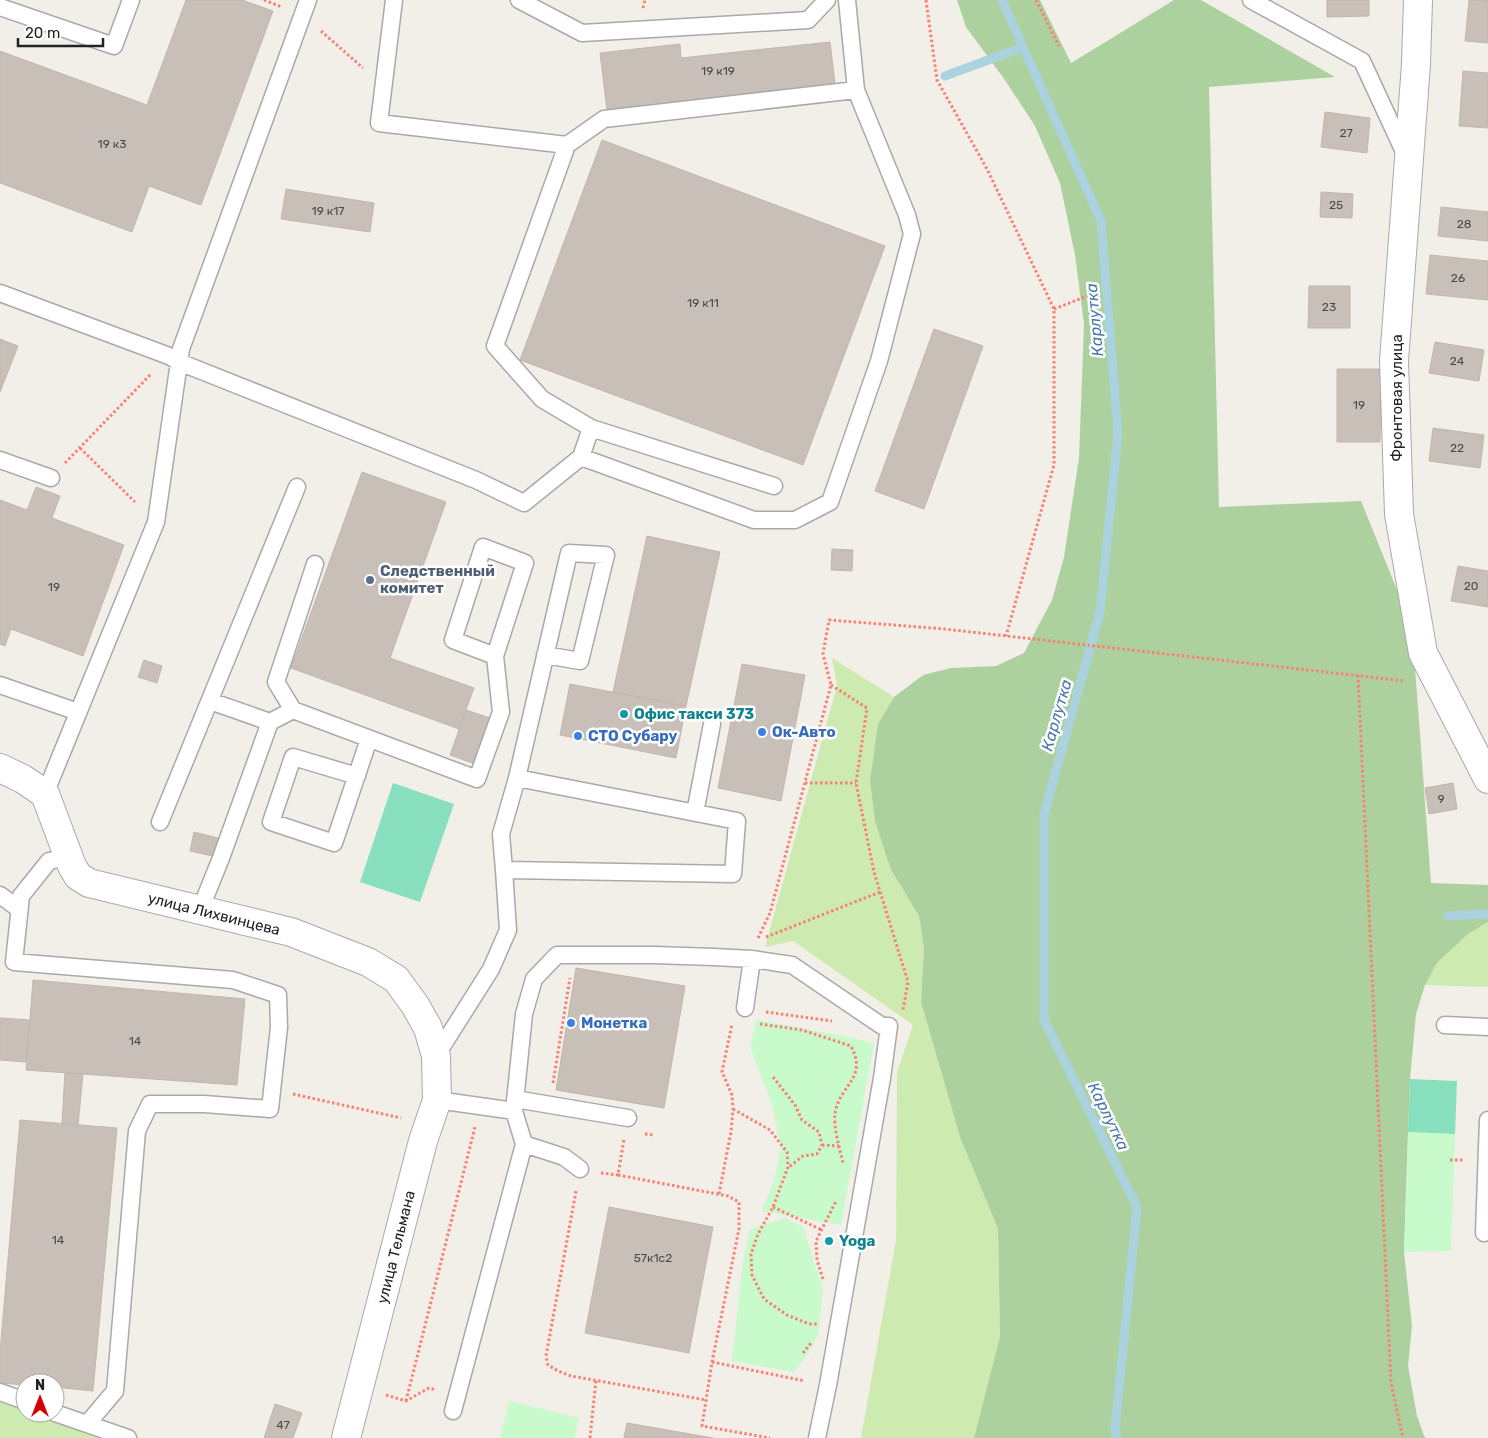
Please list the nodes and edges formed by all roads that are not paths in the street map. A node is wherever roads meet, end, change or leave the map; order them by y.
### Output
1 (131, 0) edge
2 (394, 0) edge
3 (519, 0) edge
4 (826, 0) edge
5 (847, 0) edge
6 (1251, 0) edge
7 (1418, 0) edge
8 (0, 7) edge
9 (305, 7) edge
10 (856, 90) junction
11 (566, 145) junction
12 (1409, 162) junction
13 (0, 293) edge
14 (174, 359) junction
15 (591, 428) junction
16 (581, 457) junction
17 (0, 460) edge
18 (51, 478) road end
19 (774, 486) dead end
20 (297, 487) dead end
21 (315, 564) dead end
22 (546, 655) junction
23 (495, 656) junction
24 (0, 684) edge
25 (210, 701) junction
26 (293, 710) junction
27 (78, 712) junction
28 (270, 722) junction
29 (712, 724) dead end
30 (369, 739) junction
31 (0, 768) edge
32 (357, 776) junction
33 (517, 778) junction
34 (1488, 779) edge
35 (45, 794) junction
36 (695, 813) junction
37 (160, 822) dead end
38 (69, 857) junction
39 (504, 870) junction
40 (0, 895) edge
41 (19, 909) junction
42 (200, 910) junction
43 (752, 959) junction
44 (749, 1015) road end
45 (1445, 1025) dead end
46 (1488, 1027) edge
47 (436, 1056) junction
48 (437, 1100) junction
49 (514, 1105) junction
50 (1488, 1120) edge
51 (627, 1124) road end
52 (524, 1144) junction
53 (580, 1169) road end
54 (1484, 1233) dead end
55 (0, 1392) edge
56 (15, 1397) edge
57 (453, 1411) dead end
58 (65, 1416) edge
59 (87, 1424) junction
60 (128, 1438) edge
61 (346, 1438) edge
62 (817, 1438) edge

1 - 8 lane
2 - 11 lane
3 - 4 lane
5 - 10 lane
6 - 12 lane
7 - 12 street, Фронтовая улица
9 - 14 lane
10 - 11 lane
10 - 16 lane
11 - 15 lane
12 - 34 street, Фронтовая улица
13 - 14 lane
14 - 16 lane
14 - 27 lane
15 - 16 lane
15 - 19 lane
17 - 18 lane
20 - 25 lane
21 - 26 lane
22 - 22 lane
22 - 33 lane
23 - 23 lane
23 - 30 lane
24 - 27 lane
25 - 28 lane
25 - 37 lane
26 - 28 lane
26 - 30 lane
27 - 35 lane
28 - 42 lane
29 - 36 lane
30 - 32 lane
31 - 35 street
32 - 32 lane
33 - 36 lane
33 - 39 lane
35 - 38 street, улица Лихвинцева
36 - 39 lane
38 - 41 lane
38 - 42 street, улица Лихвинцева
39 - 47 lane
40 - 41 lane
41 - 59 lane
42 - 47 street, улица Лихвинцева
43 - 44 lane
43 - 49 lane
43 - 62 lane
45 - 46 lane
47 - 48 street, улица Тельмана
48 - 49 lane
48 - 61 street, улица Тельмана
49 - 51 lane
49 - 52 lane
50 - 54 lane
52 - 53 lane
52 - 57 lane
55 - 56 lane
58 - 59 lane
59 - 60 lane

